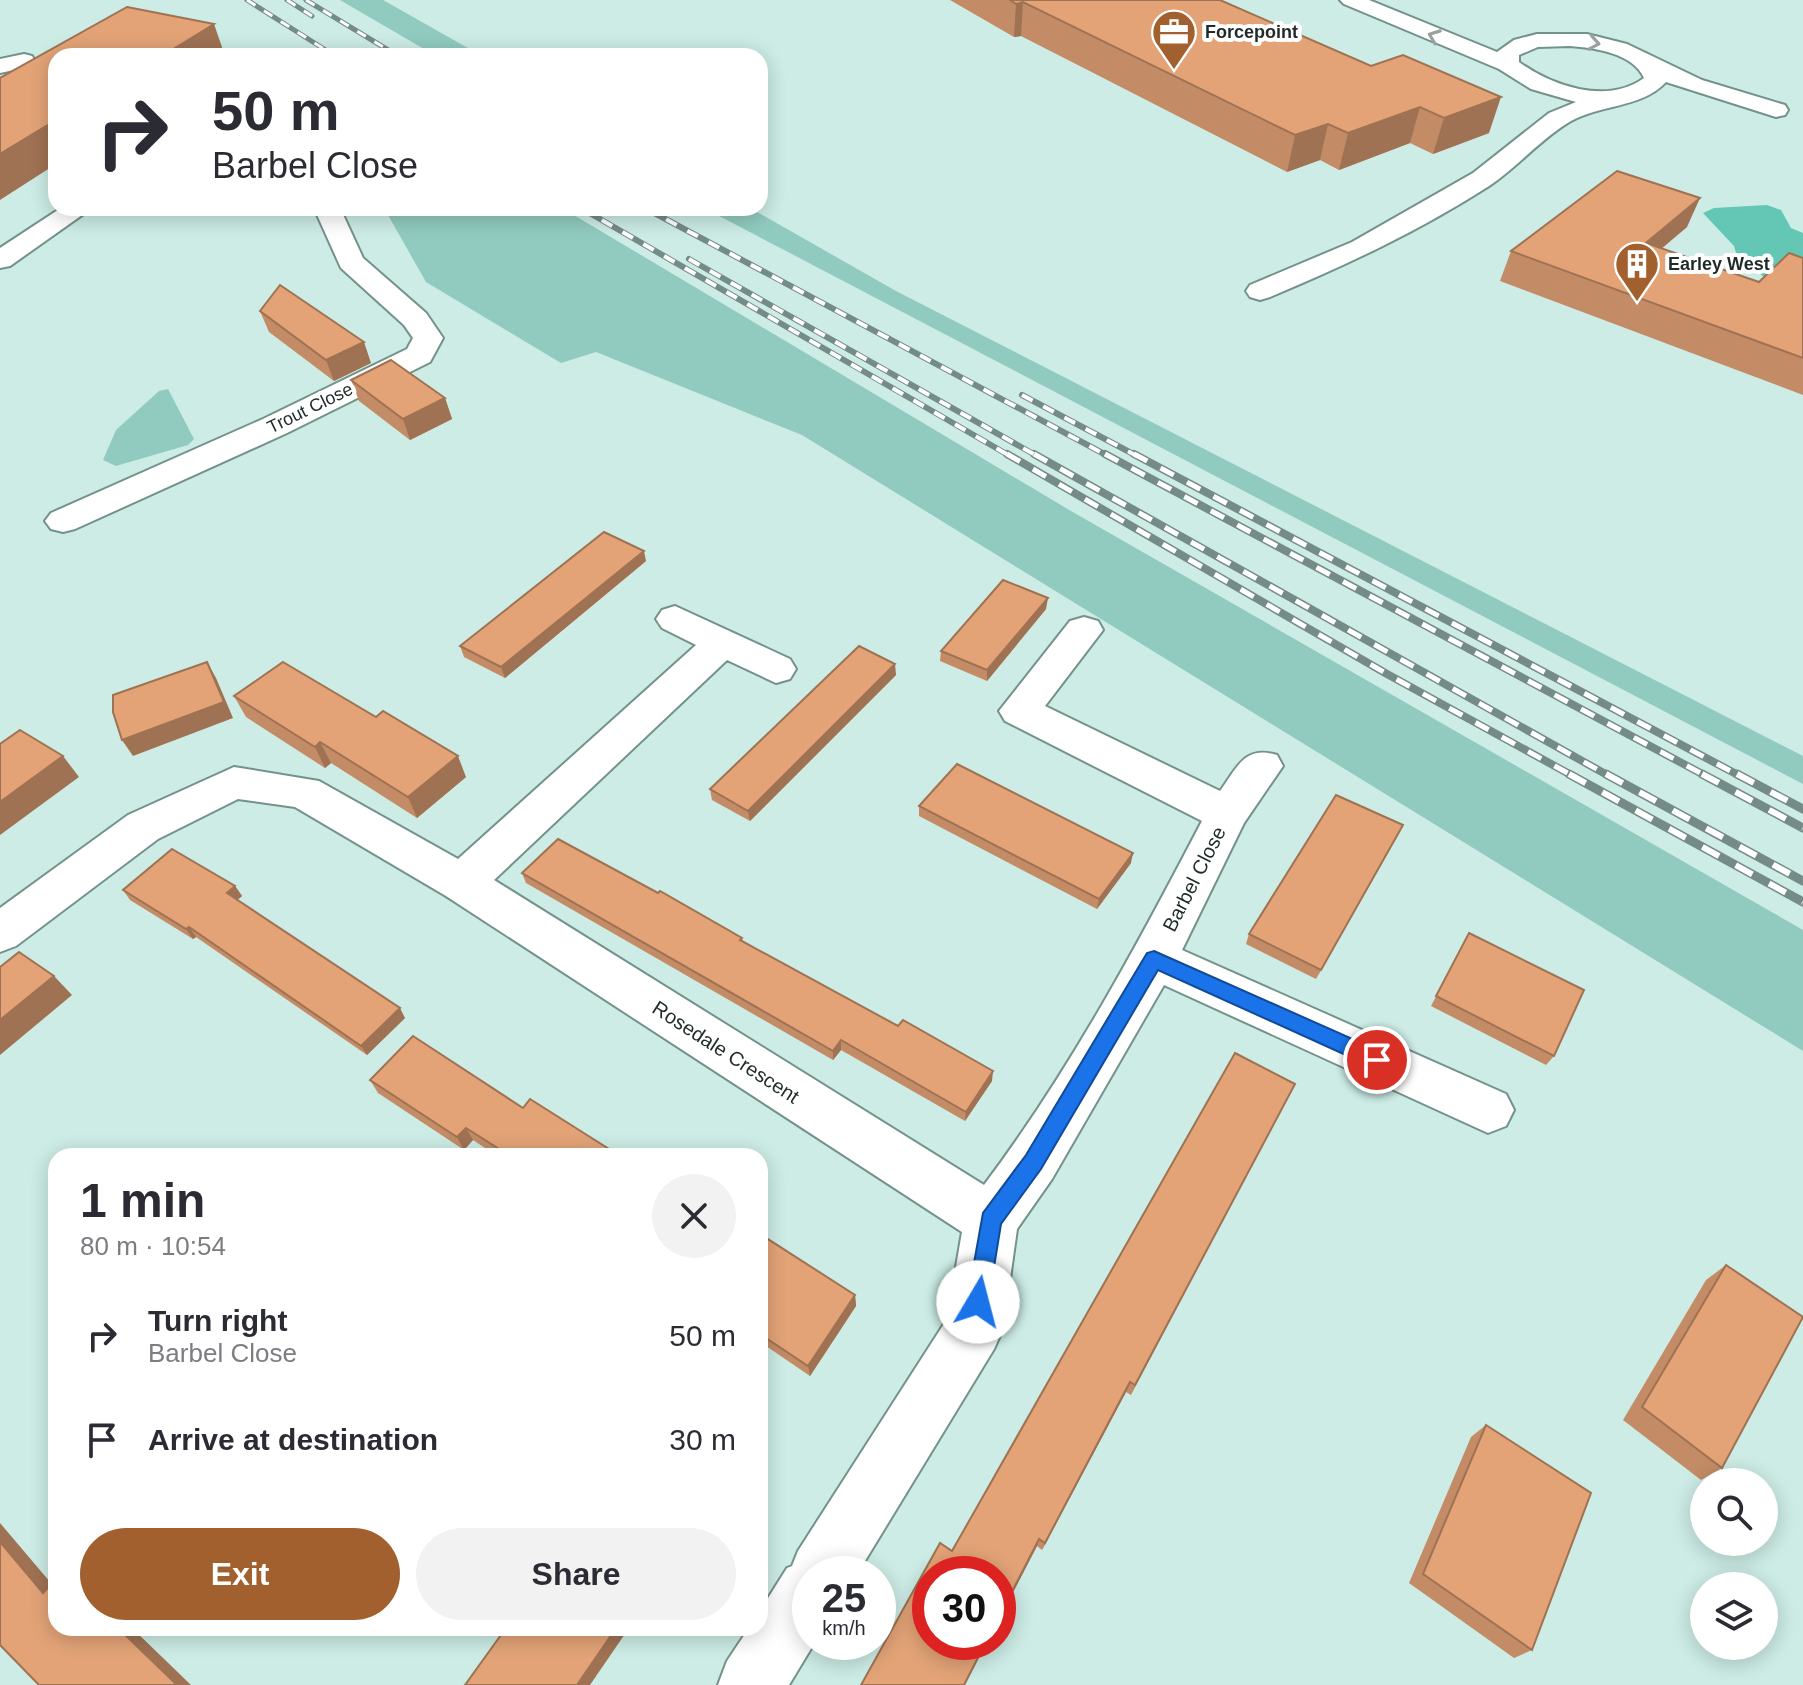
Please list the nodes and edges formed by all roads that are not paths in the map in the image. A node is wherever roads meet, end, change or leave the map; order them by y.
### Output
1 (1351, 0) edge
2 (1391, 0) edge
3 (1535, 41) junction
4 (24, 61) edge
5 (1649, 64) junction
6 (0, 66) edge
7 (1514, 71) junction
8 (1638, 94) junction
9 (1609, 97) junction
10 (1776, 110) junction
11 (1803, 116) edge
12 (1511, 157) junction
13 (67, 216) edge
14 (331, 216) edge
15 (0, 260) edge
16 (1260, 291) dead end
17 (63, 521) dead end
18 (675, 619) dead end
19 (1084, 630) dead end
20 (723, 642) junction
21 (776, 669) dead end
22 (1262, 766) dead end
23 (1227, 814) junction
24 (462, 883) junction
25 (0, 933) edge
26 (1154, 959) junction
27 (1488, 1110) dead end
28 (991, 1220) junction
29 (832, 1556) edge
30 (792, 1620) edge
31 (751, 1685) edge

7 -> 1 street
2 - 3 street
3 -> 5 street
3 - 7 street
4 - 6 street
5 - 8 street
5 - 10 street
7 - 9 street
7 - 12 street
8 - 9 street
8 - 10 street
9 - 12 street
10 - 11 street
12 - 16 street
13 - 15 street
14 - 17 street, Trout Close
18 - 20 street
19 - 23 street, Barbel Close
20 - 21 street
20 - 24 street
22 - 23 street, Barbel Close
23 - 26 street, Barbel Close
24 - 25 street, Rosedale Crescent
24 - 28 street, Rosedale Crescent
26 - 27 street
26 - 28 street
28 - 29 street
30 - 31 street

